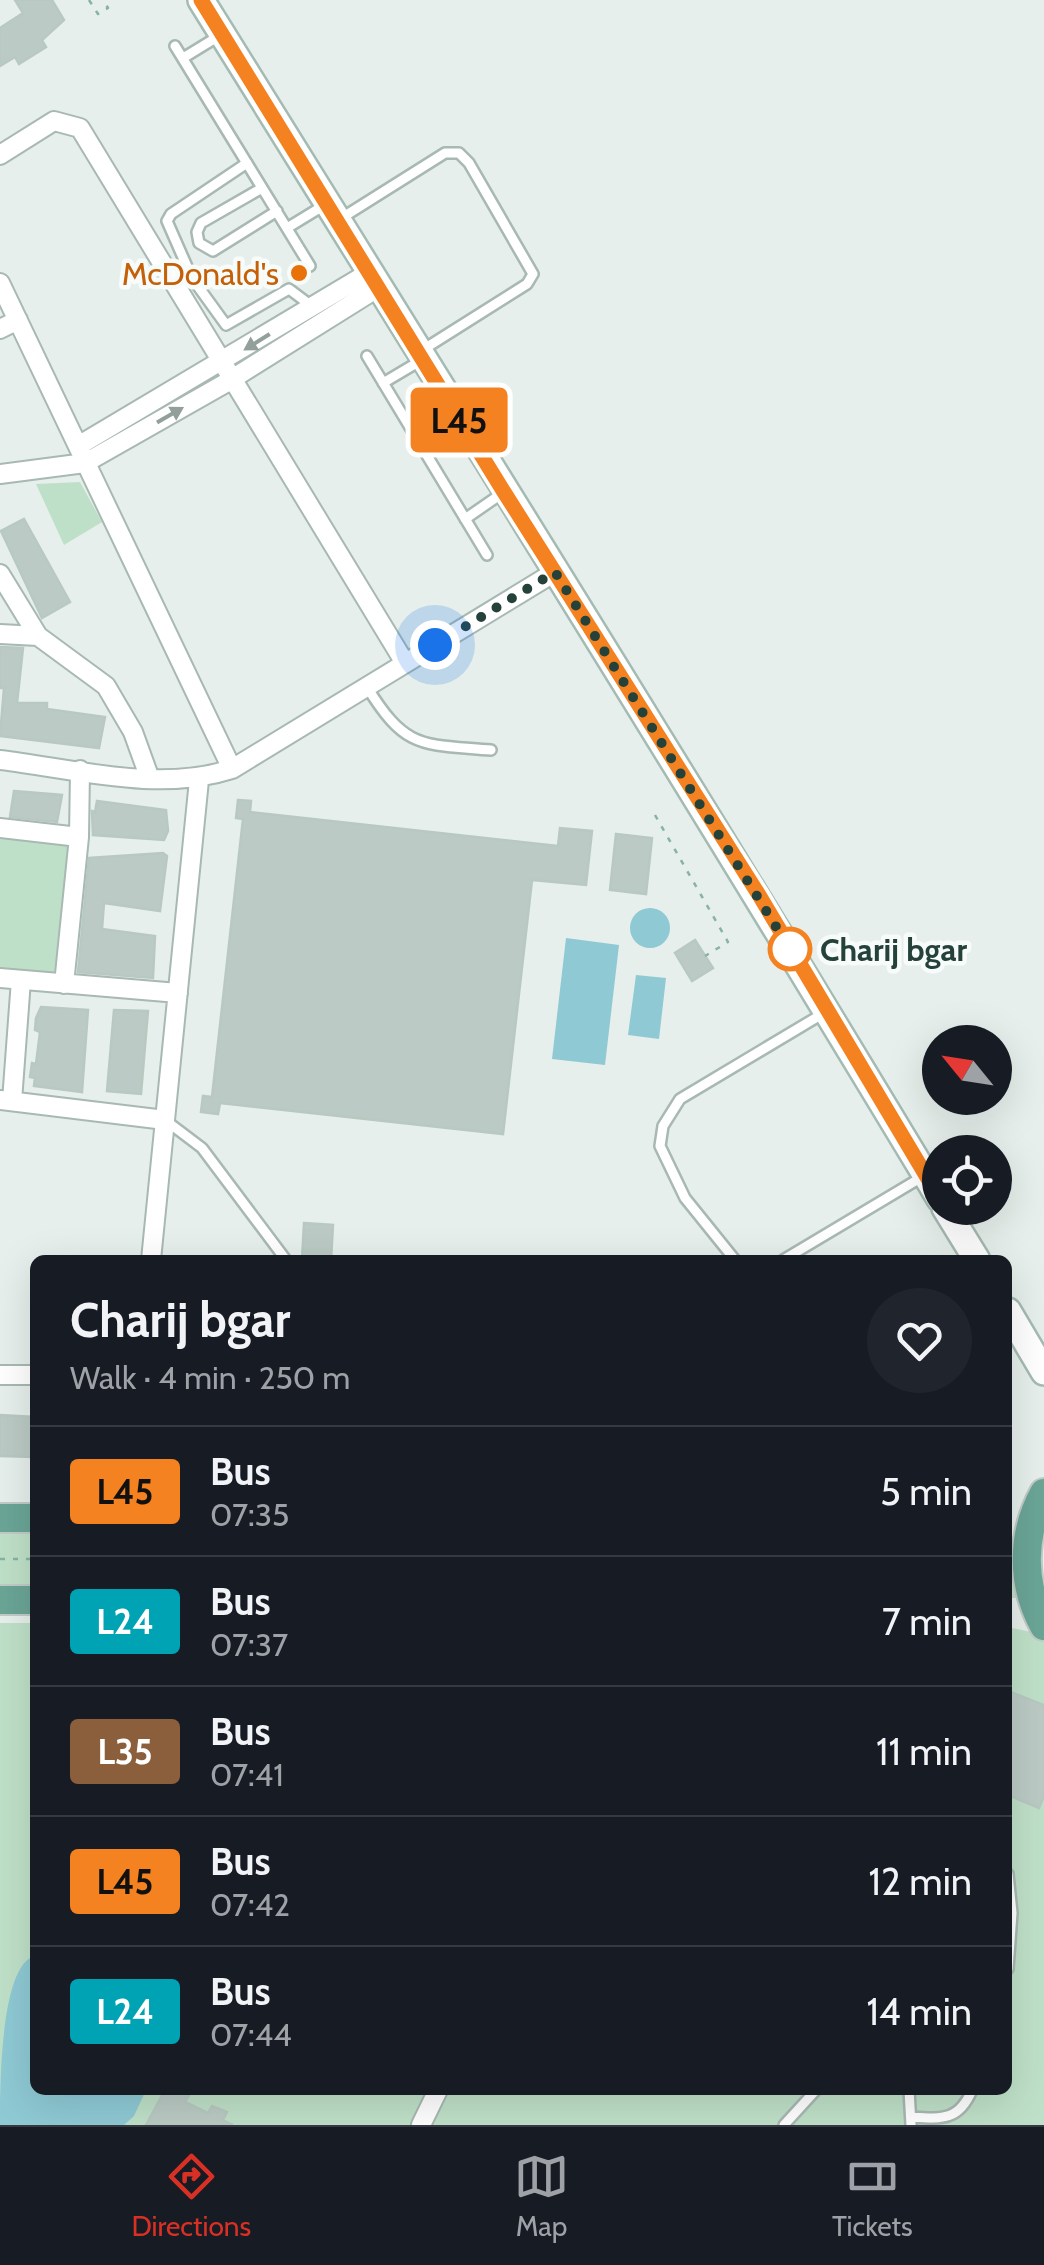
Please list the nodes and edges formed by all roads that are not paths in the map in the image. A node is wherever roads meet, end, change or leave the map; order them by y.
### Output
1 (201, 0) edge
2 (222, 34) junction
3 (176, 46) dead end
4 (183, 58) junction
5 (0, 155) edge
6 (247, 162) junction
7 (262, 188) junction
8 (277, 211) junction
9 (333, 212) junction
10 (287, 228) junction
11 (310, 266) dead end
12 (374, 279) junction
13 (0, 282) edge
14 (313, 306) junction
15 (18, 320) junction
16 (0, 330) edge
17 (367, 356) dead end
18 (420, 356) junction
19 (229, 370) junction
20 (383, 383) junction
21 (81, 455) junction
22 (0, 474) edge
23 (504, 492) junction
24 (466, 518) junction
25 (488, 555) dead end
26 (555, 572) junction
27 (0, 574) edge
28 (0, 634) edge
29 (38, 636) junction
30 (405, 663) junction
31 (366, 687) junction
32 (491, 750) dead end
33 (0, 760) edge
34 (80, 770) junction
35 (232, 770) junction
36 (150, 780) junction
37 (199, 780) junction
38 (0, 828) edge
39 (79, 837) junction
40 (0, 978) edge
41 (21, 980) junction
42 (64, 984) junction
43 (178, 993) junction
44 (826, 1012) junction
45 (6, 1101) edge
46 (166, 1120) junction
47 (922, 1169) edge
48 (922, 1178) edge
49 (955, 1225) edge
50 (152, 1255) edge
51 (282, 1255) edge
52 (731, 1255) edge
53 (792, 1255) edge
54 (973, 1255) edge
55 (1012, 1319) edge
56 (1044, 1372) edge
57 (0, 1375) edge
58 (30, 1375) edge
59 (1028, 1510) edge
60 (0, 1518) edge
61 (30, 1518) edge
62 (0, 1600) edge
63 (30, 1600) edge
64 (1012, 1611) edge
65 (1041, 1620) edge
66 (436, 2095) edge
67 (811, 2095) edge
68 (910, 2095) edge
69 (970, 2095) edge
70 (911, 2121) edge
71 (421, 2125) edge
72 (784, 2125) edge

1 - 2 main road
2 - 4 lane
2 - 9 main road
3 - 4 lane
4 - 6 lane
5 - 19 street
6 - 7 lane
6 - 14 lane
7 - 8 lane
7 - 8 lane
8 - 10 lane
9 - 10 lane
9 - 12 main road
9 - 18 lane
10 - 11 lane
12 - 14 street
12 - 18 main road
12 - 19 street
13 - 15 street
14 -> 19 street
15 - 16 street
15 - 21 street
17 - 20 lane
18 - 20 lane
18 - 23 main road
19 - 21 street
19 - 30 street
20 - 24 lane
21 - 22 street
21 - 35 street
23 - 24 lane
23 - 26 main road
24 - 25 lane
26 - 30 street
26 - 44 main road
27 - 29 street
28 - 29 street
29 - 36 street
30 - 31 street
31 - 32 lane
31 - 35 street
33 - 34 street
34 - 36 street
34 - 39 street
35 - 37 street
36 - 37 street
37 - 43 street
38 - 39 street
39 - 42 street
40 - 41 street
41 - 42 street
41 - 45 street
42 - 43 street
43 - 46 street
44 - 47 main road
44 - 52 lane
45 - 46 street
46 - 50 street
46 - 51 lane
48 - 53 lane
49 - 54 main road
55 - 56 main road
57 - 58 street
59 - 65 main road
60 - 61 main road
62 - 63 main road
64 - 65 main road
66 - 71 street
67 - 72 lane
68 - 70 lane
69 - 70 lane

